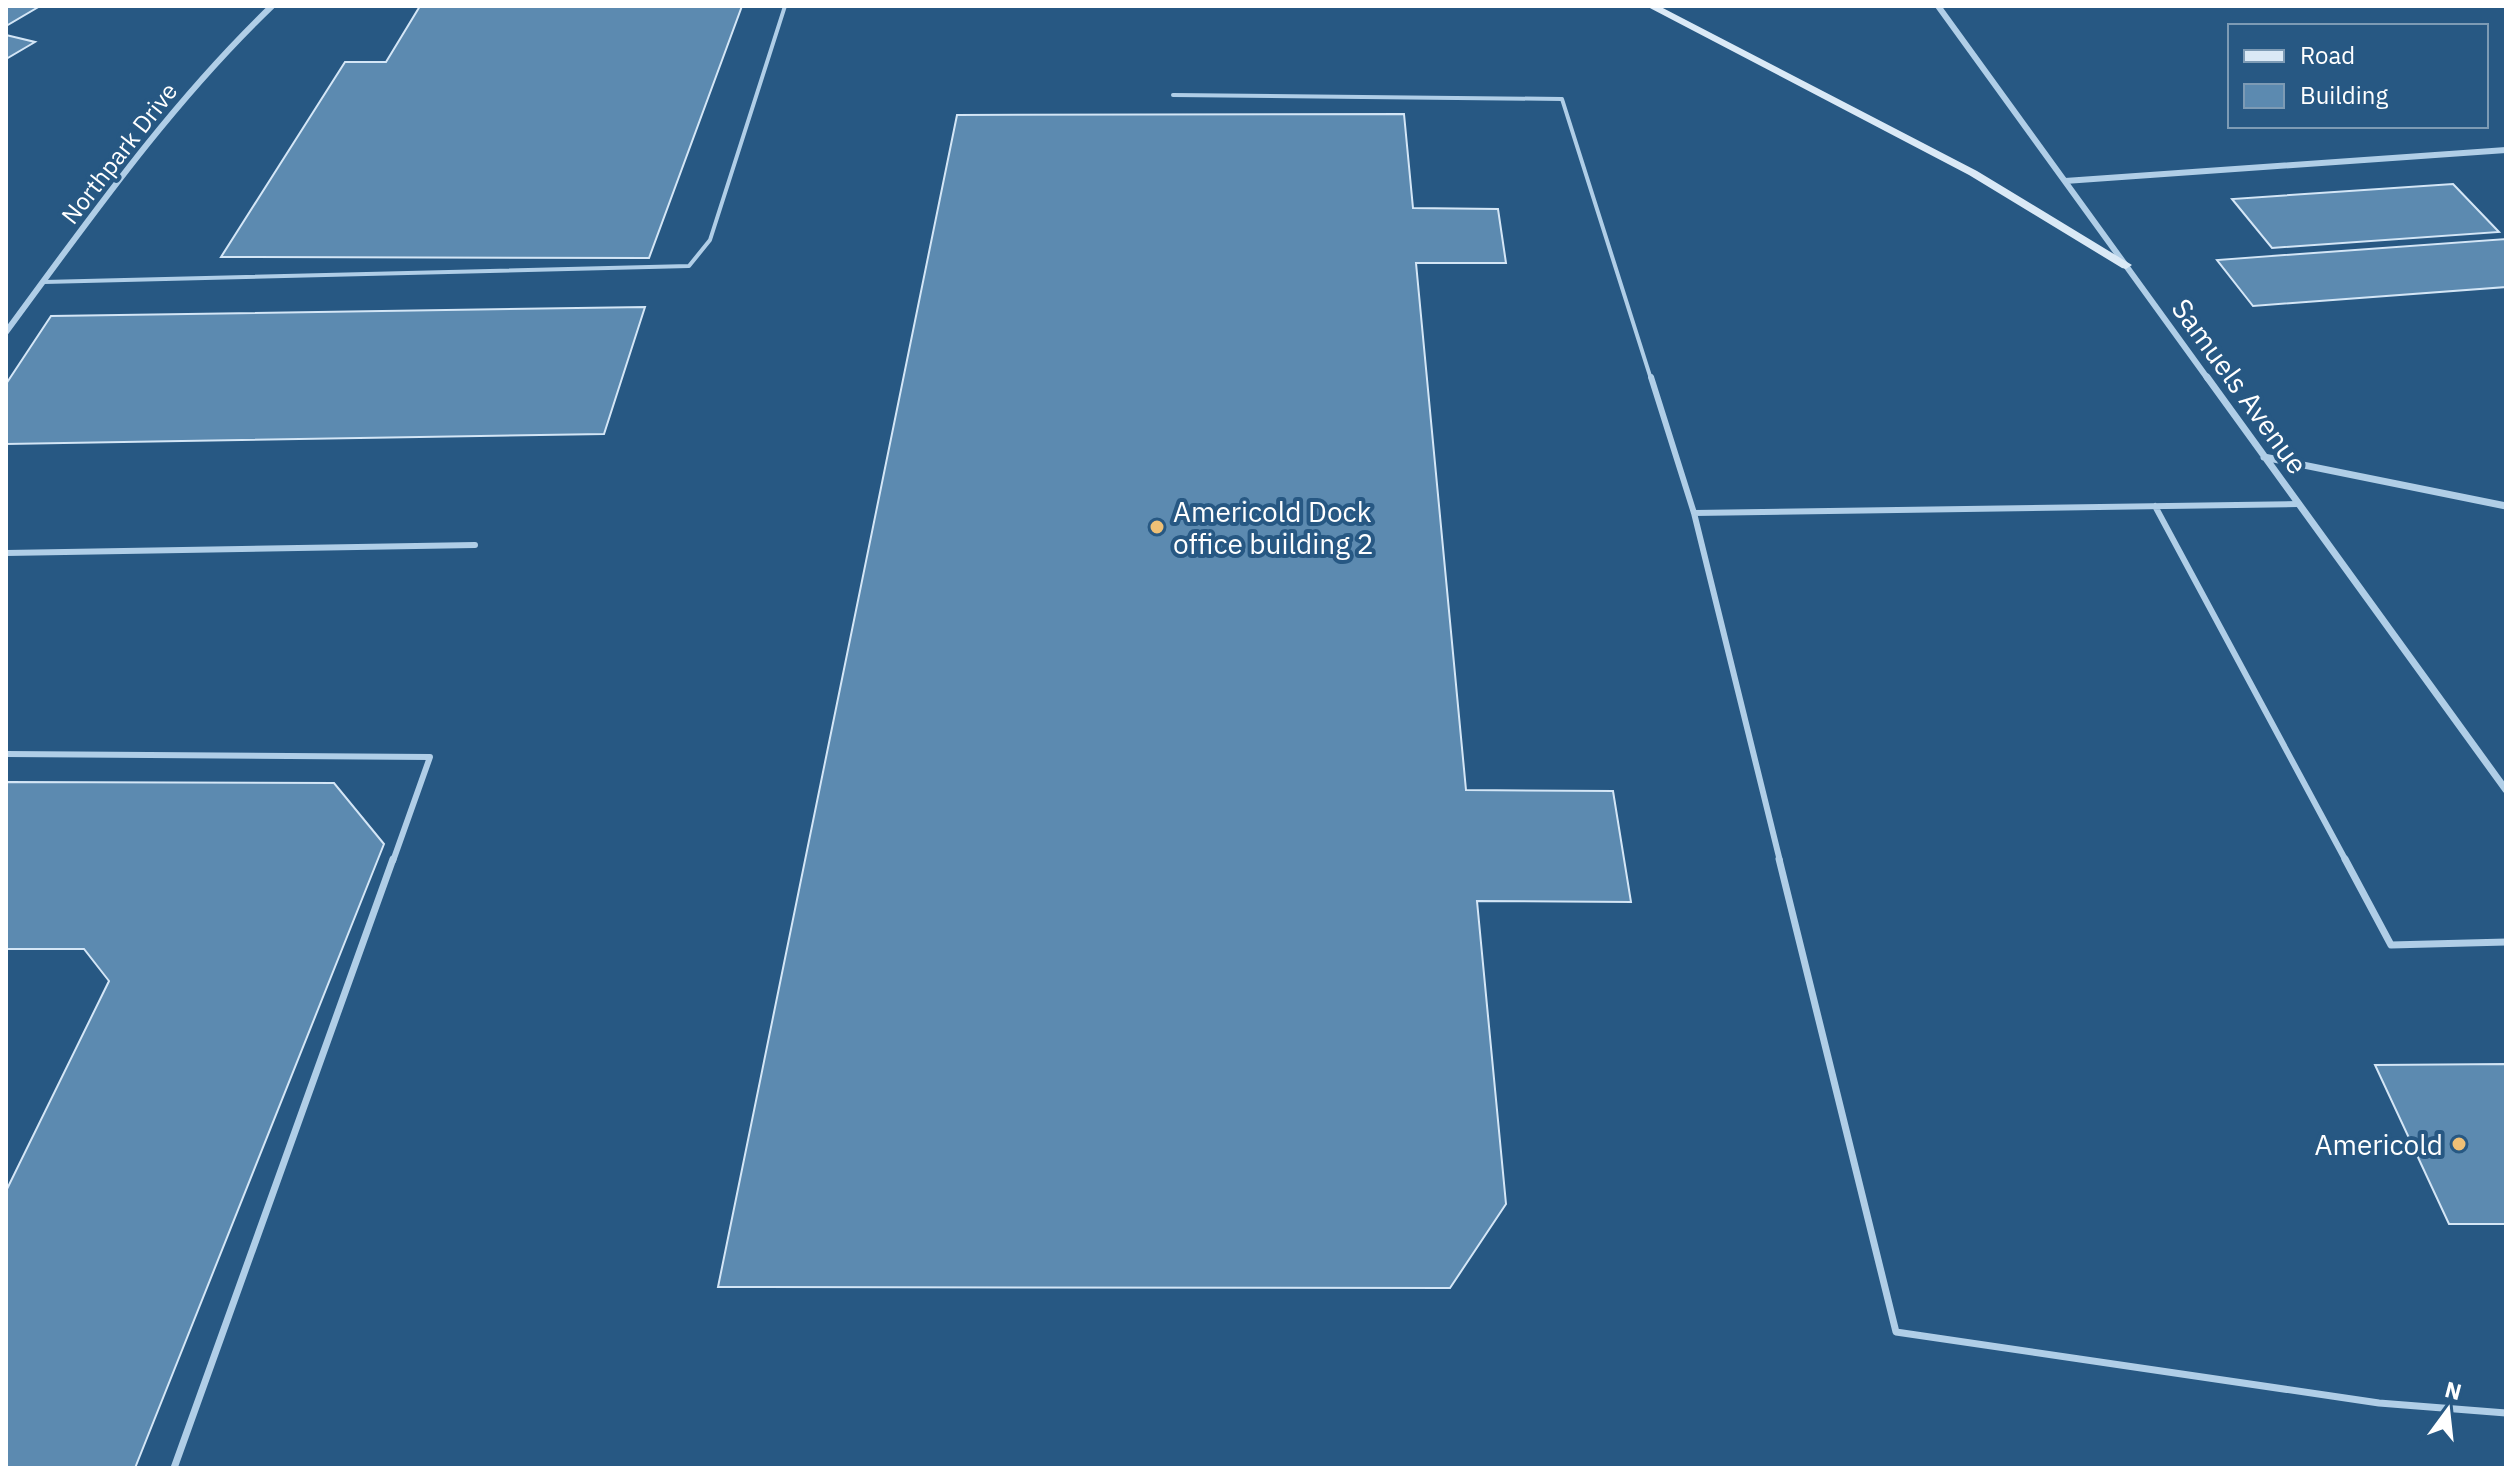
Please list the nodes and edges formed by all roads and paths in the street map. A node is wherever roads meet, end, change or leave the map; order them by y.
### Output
1 (272, 6) edge
2 (785, 6) edge
3 (1651, 6) edge
4 (1938, 6) edge
5 (1173, 95) dead end
6 (2506, 150) edge
7 (2065, 181) junction
8 (2126, 265) junction
9 (44, 282) junction
10 (6, 332) edge
11 (2264, 457) junction
12 (2298, 504) junction
13 (2155, 506) junction
14 (2506, 506) edge
15 (1694, 513) junction
16 (475, 545) dead end
17 (6, 553) edge
18 (6, 754) edge
19 (2506, 790) edge
20 (2506, 942) edge
21 (2506, 1413) edge
22 (174, 1468) edge

1 - 9 street, Northpark Drive
2 - 9 lane
3 - 8 street
4 - 7 street, Samuels Avenue
5 - 15 lane
6 - 7 street
7 - 8 street, Samuels Avenue
8 - 11 street, Samuels Avenue
9 - 10 street, Northpark Drive
11 - 12 street, Samuels Avenue
11 - 14 street
12 - 13 lane
12 - 19 street, Samuels Avenue
13 - 15 lane
13 - 20 lane
15 - 21 lane
16 - 17 lane
18 - 22 lane

